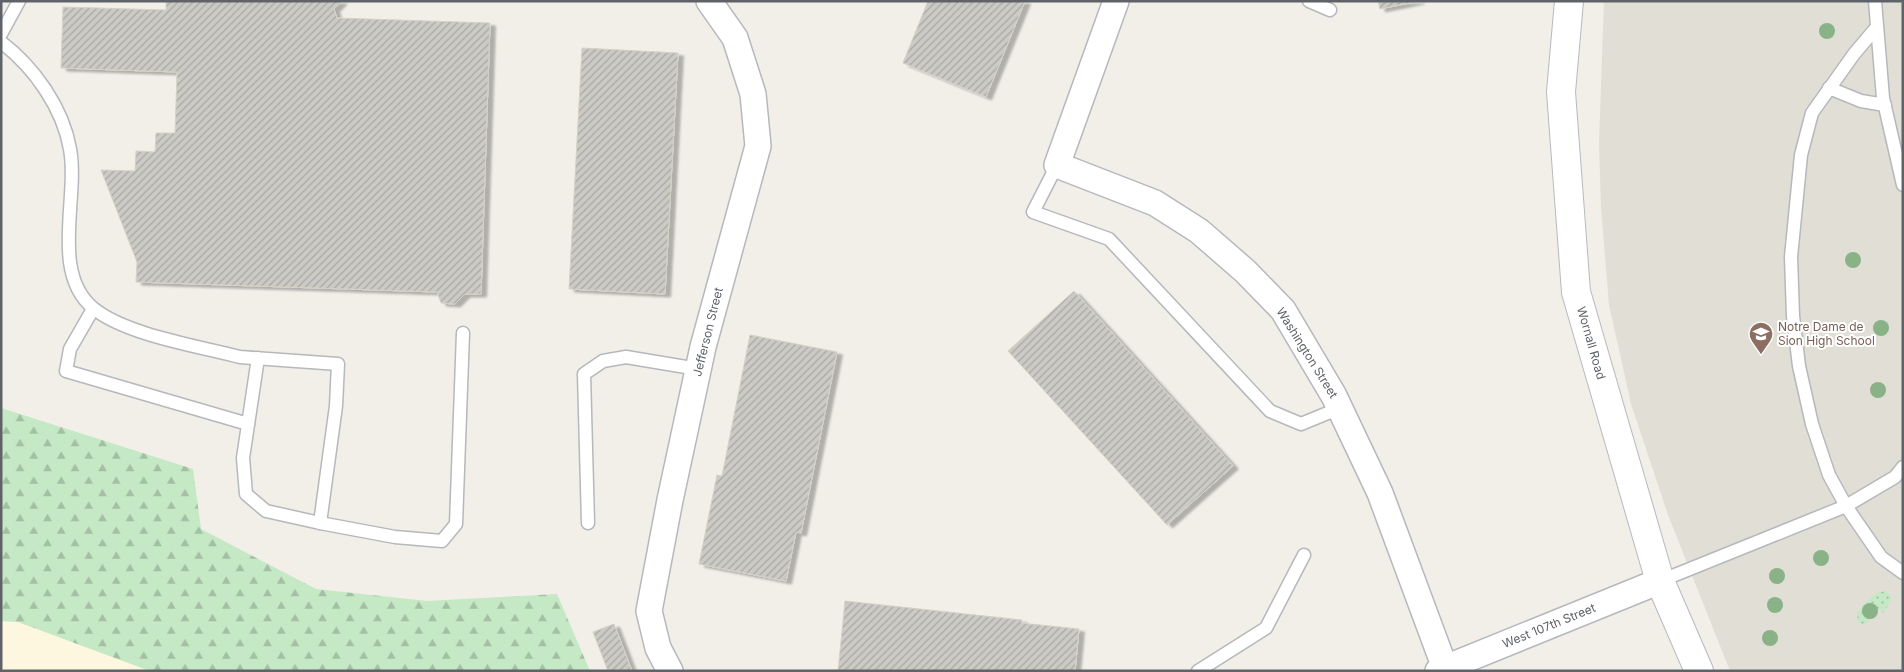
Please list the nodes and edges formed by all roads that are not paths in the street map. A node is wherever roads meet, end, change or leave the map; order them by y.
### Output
1 (20, 1) edge
2 (708, 1) edge
3 (1116, 1) edge
4 (1309, 1) edge
5 (1568, 1) edge
6 (1875, 1) edge
7 (1330, 10) dead end
8 (1876, 28) junction
9 (1, 34) edge
10 (1, 42) edge
11 (1829, 88) junction
12 (1885, 105) junction
13 (1057, 165) junction
14 (1903, 185) edge
15 (94, 309) junction
16 (462, 333) dead end
17 (258, 358) junction
18 (698, 368) junction
19 (1340, 408) junction
20 (248, 424) junction
21 (1903, 467) edge
22 (1846, 506) junction
23 (320, 523) junction
24 (588, 523) dead end
25 (1304, 555) dead end
26 (1903, 573) edge
27 (1660, 581) junction
28 (1443, 670) edge
29 (670, 671) edge
30 (1198, 671) edge
31 (1699, 671) edge

1 - 9 lane
2 - 18 street, Jefferson Street
3 - 13 street
4 - 7 lane
5 - 27 main road, Wornall Road
6 - 8 lane
8 - 11 lane
8 - 12 lane
10 - 15 lane
11 - 12 lane
11 - 22 lane
12 - 14 lane
13 - 19 street, Washington Street
13 - 19 lane
15 - 17 lane
15 - 20 lane
16 - 23 lane
17 - 20 lane
17 - 23 lane
18 - 24 lane
18 - 29 street, Jefferson Street
19 - 28 street, Washington Street
20 - 23 lane
21 - 22 lane
22 - 26 lane
22 - 27 lane
25 - 30 lane
27 - 28 street, West 107th Street
27 - 31 main road, Wornall Road

